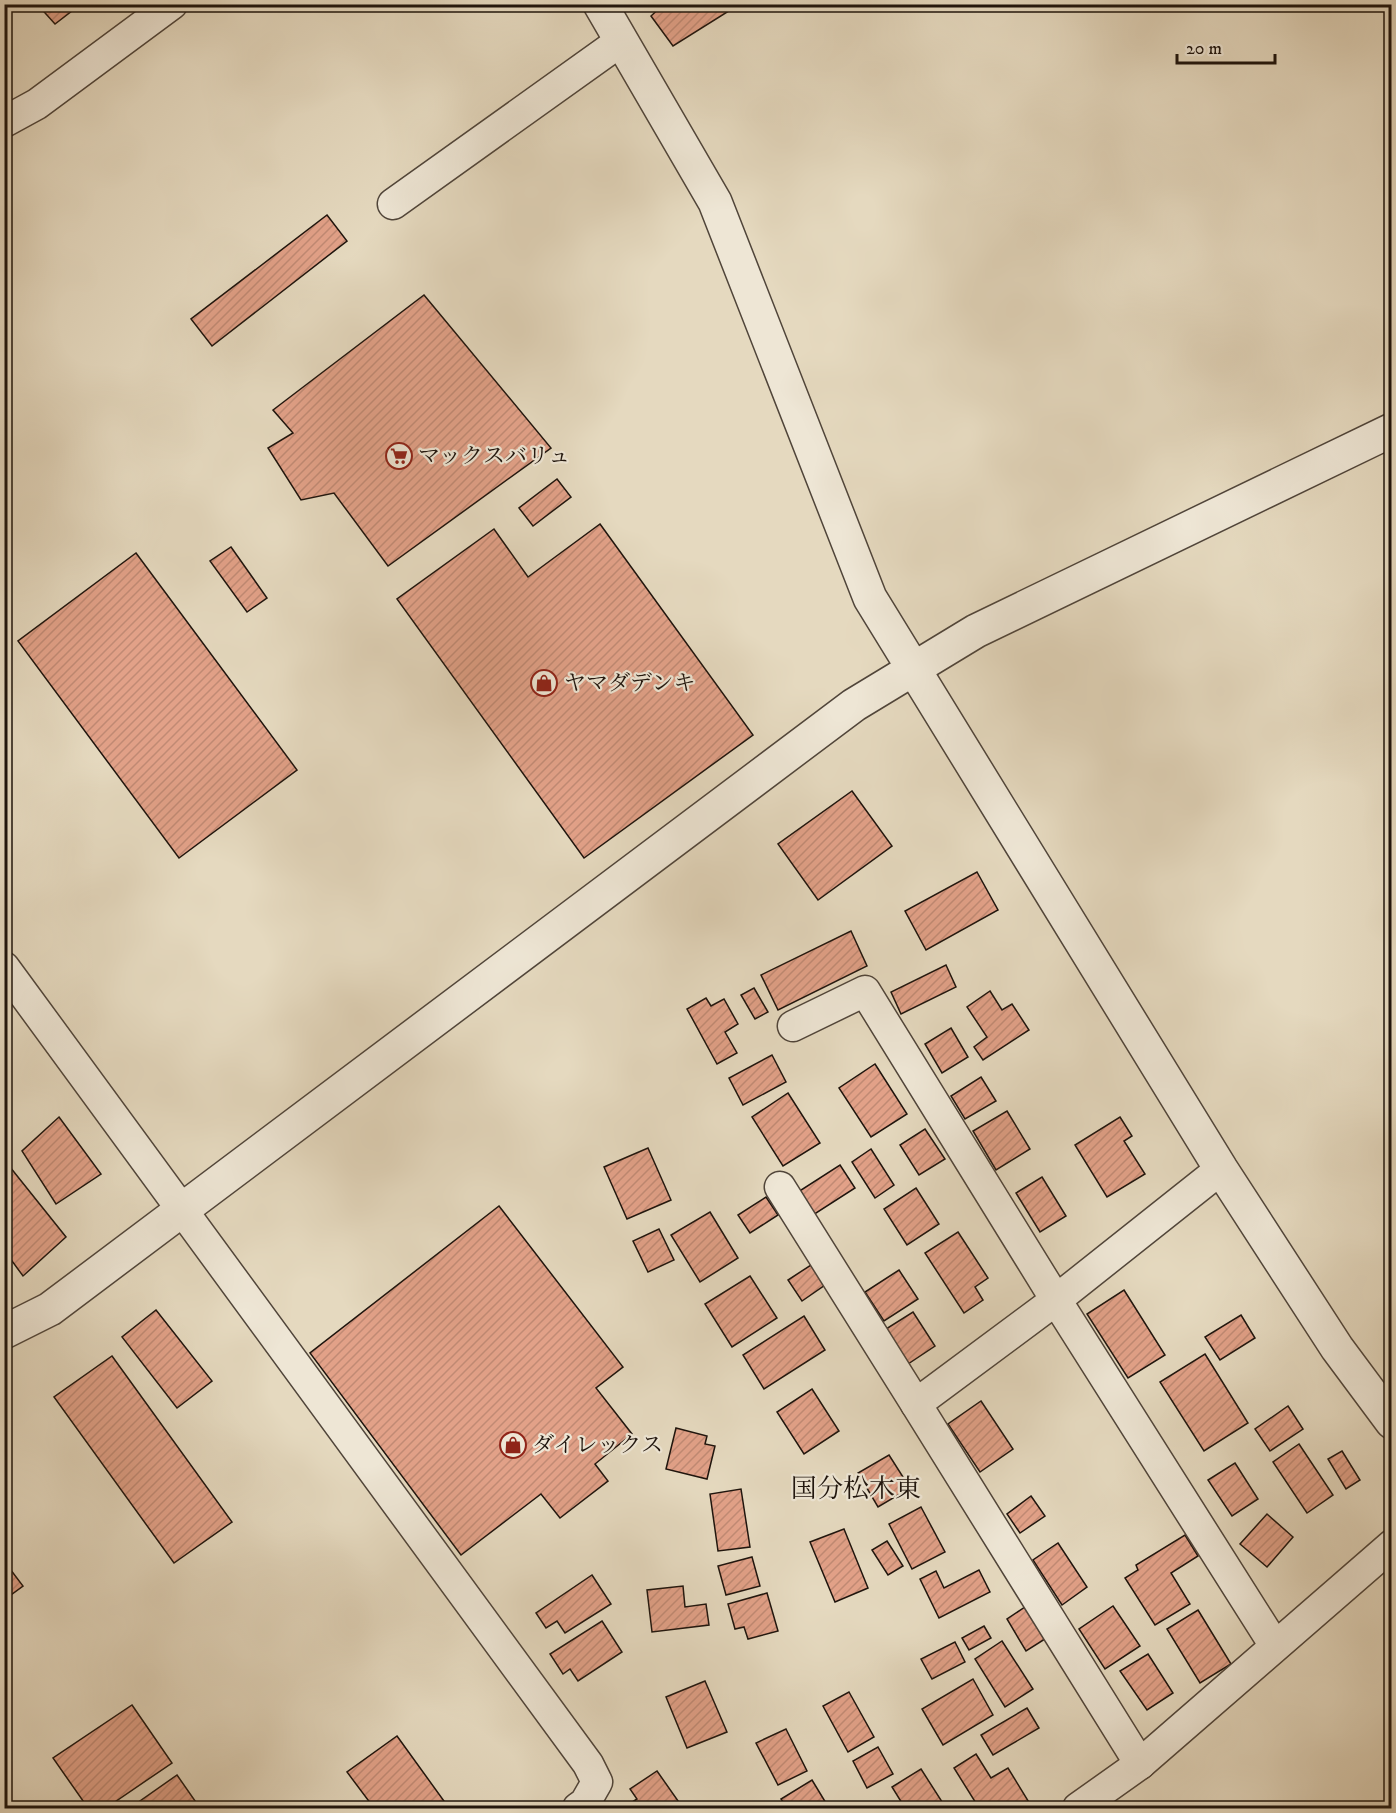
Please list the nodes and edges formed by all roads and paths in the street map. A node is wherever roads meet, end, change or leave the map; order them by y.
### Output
1 (172, 4) edge
2 (600, 4) edge
3 (621, 41) junction
4 (4, 123) edge
5 (393, 204) dead end
6 (1392, 430) edge
7 (915, 668) junction
8 (4, 967) edge
9 (793, 1026) dead end
10 (1221, 1169) junction
11 (780, 1187) dead end
12 (182, 1209) junction
13 (1056, 1300) junction
14 (4, 1332) edge
15 (916, 1404) junction
16 (1392, 1422) edge
17 (1392, 1545) edge
18 (1275, 1646) junction
19 (1140, 1764) junction
20 (578, 1809) edge
21 (1078, 1809) edge

1 - 4 street
2 - 3 street
3 - 5 street
3 - 7 street
6 - 7 street
7 - 10 street
7 - 12 street
8 - 12 street
9 - 13 street
10 - 13 street
10 - 16 street
11 - 15 street
12 - 14 street
12 - 20 street
13 - 15 street
13 - 18 street
15 - 19 street
17 - 18 street
18 - 19 street
19 - 21 street

